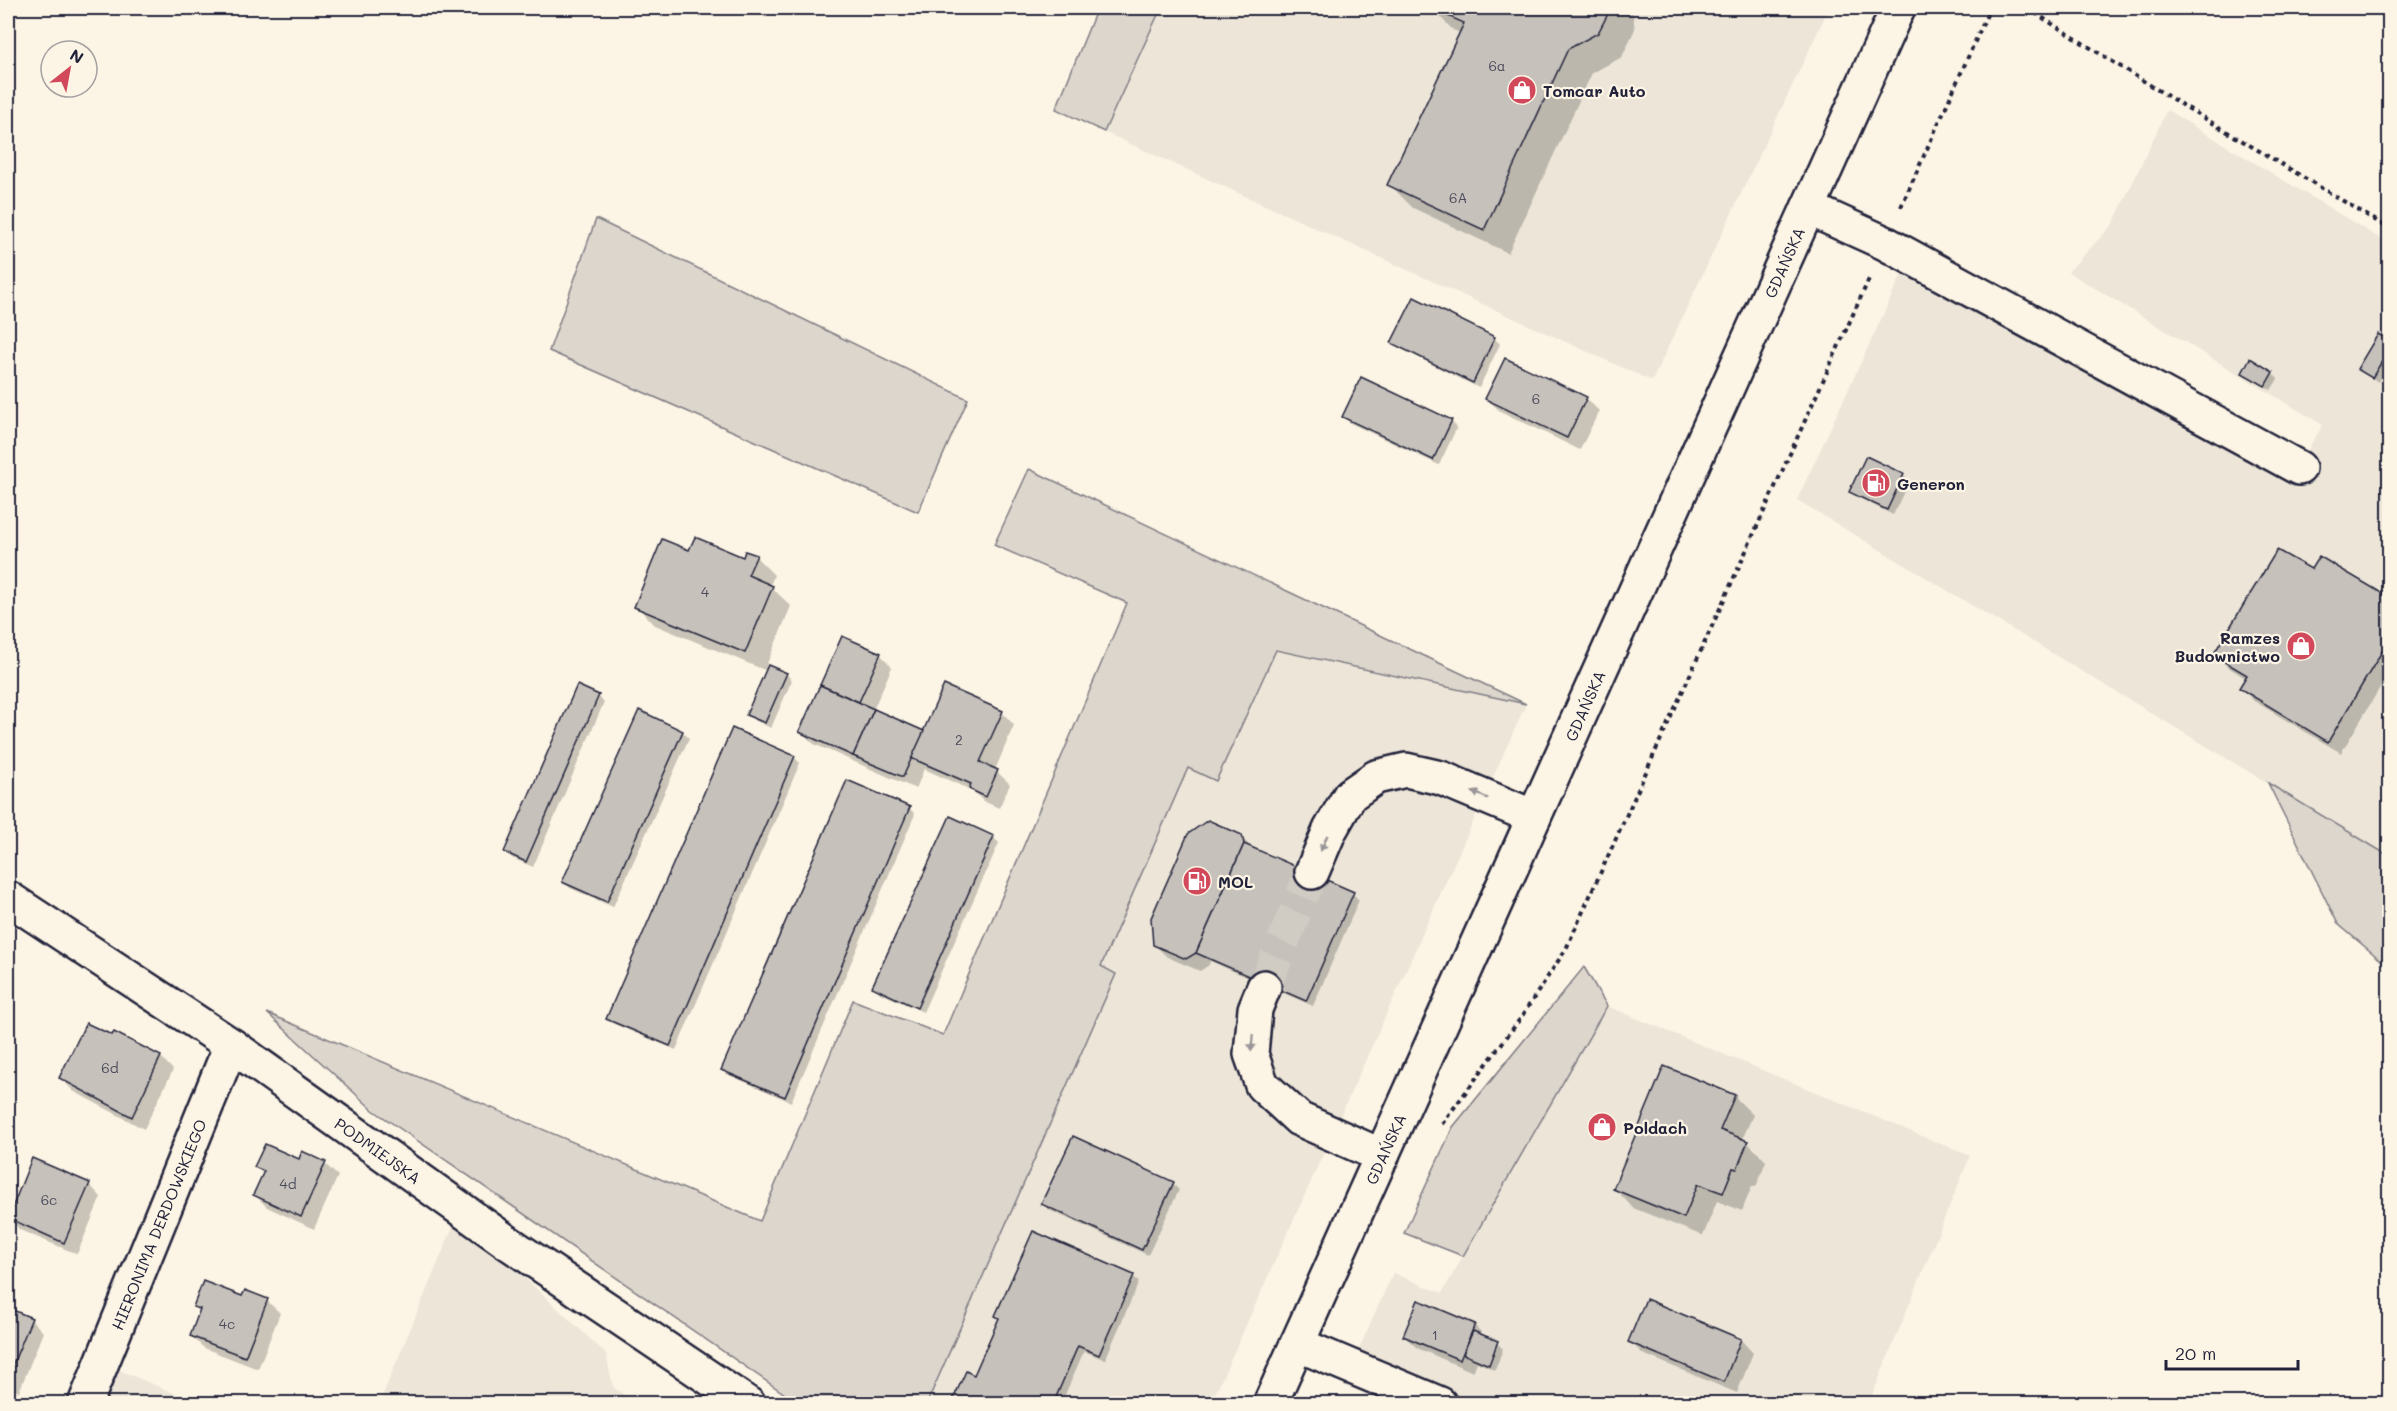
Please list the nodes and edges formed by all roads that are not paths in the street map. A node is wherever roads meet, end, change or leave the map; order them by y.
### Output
1 (1898, 8) edge
2 (1808, 208) junction
3 (2299, 468) dead end
4 (1534, 817) junction
5 (1312, 872) tunnel mouth
6 (8, 898) edge
7 (1264, 987) tunnel mouth
8 (231, 1046) junction
9 (1382, 1156) junction
10 (1297, 1344) junction
11 (85, 1404) edge
12 (748, 1404) edge
13 (1270, 1404) edge
14 (1440, 1404) edge

1 - 2 main road, GDAŃSKA
2 - 3 main road
2 - 4 main road, GDAŃSKA
4 -> 5 main road
4 - 9 main road, GDAŃSKA
6 - 8 main road, PODMIEJSKA
7 -> 9 main road
8 - 11 main road, HIERONIMA DERDOWSKIEGO
8 - 12 main road, PODMIEJSKA
9 - 10 main road, GDAŃSKA
10 - 13 main road, GDAŃSKA
10 - 14 main road

